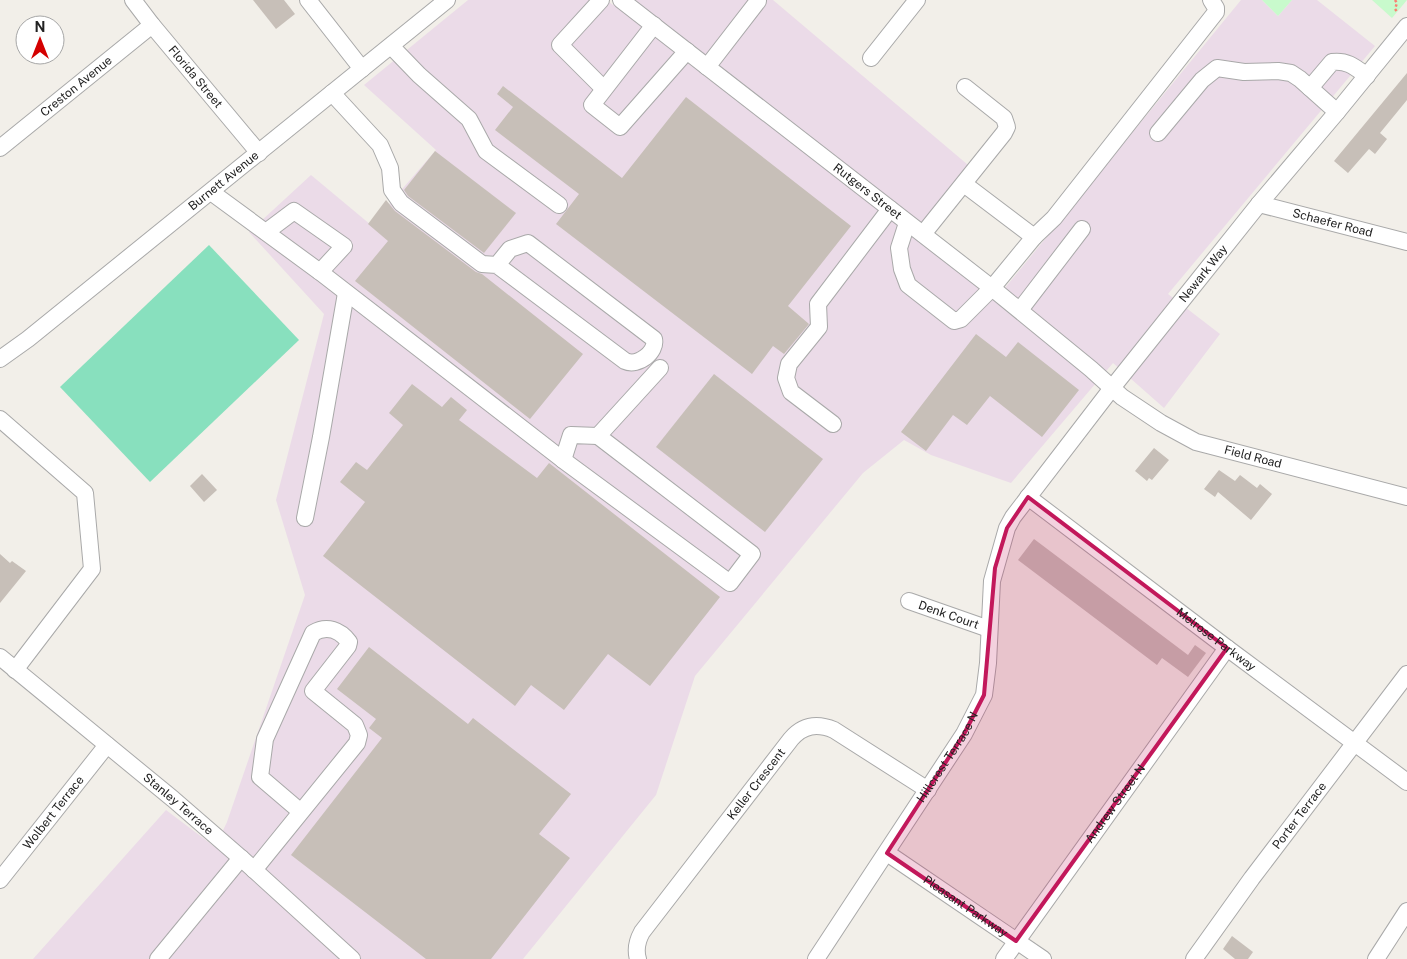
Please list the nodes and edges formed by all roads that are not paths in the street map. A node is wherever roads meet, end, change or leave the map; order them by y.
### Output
1 (133, 0) edge
2 (308, 0) edge
3 (447, 0) edge
4 (601, 0) edge
5 (621, 0) edge
6 (757, 0) edge
7 (917, 0) edge
8 (1211, 0) edge
9 (640, 6) edge
10 (1403, 19) edge
11 (152, 25) junction
12 (654, 25) junction
13 (391, 46) junction
14 (687, 51) junction
15 (871, 58) dead end
16 (707, 67) junction
17 (362, 69) junction
18 (1367, 76) junction
19 (965, 87) dead end
20 (1310, 88) junction
21 (604, 89) junction
22 (332, 93) junction
23 (1337, 112) junction
24 (1158, 132) dead end
25 (0, 148) edge
26 (259, 153) junction
27 (964, 184) junction
28 (211, 192) junction
29 (1259, 204) junction
30 (559, 205) dead end
31 (890, 209) junction
32 (907, 223) junction
33 (1082, 229) dead end
34 (266, 232) junction
35 (923, 234) junction
36 (1034, 237) junction
37 (1407, 242) edge
38 (497, 265) junction
39 (320, 272) junction
40 (992, 288) junction
41 (346, 294) junction
42 (1020, 310) junction
43 (0, 360) edge
44 (660, 368) dead end
45 (1112, 388) junction
46 (0, 419) edge
47 (833, 424) dead end
48 (598, 436) junction
49 (563, 460) junction
50 (1028, 497) junction
51 (1407, 497) edge
52 (305, 518) dead end
53 (1007, 528) joint
54 (909, 601) dead end
55 (990, 629) junction
56 (1227, 648) junction
57 (0, 657) edge
58 (15, 670) junction
59 (1407, 674) edge
60 (293, 677) junction
61 (313, 691) junction
62 (1354, 742) junction
63 (107, 745) junction
64 (1407, 782) edge
65 (928, 790) junction
66 (301, 812) junction
67 (887, 853) junction
68 (241, 858) junction
69 (254, 870) junction
70 (0, 880) edge
71 (1407, 911) edge
72 (1016, 941) junction
73 (158, 959) edge
74 (352, 959) edge
75 (638, 959) edge
76 (816, 959) edge
77 (1004, 959) edge
78 (1043, 959) edge
79 (1194, 959) edge
80 (1376, 959) edge

1 - 11 street, Florida Street
2 - 17 street
3 - 13 street, Burnett Avenue
4 - 21 street
5 - 9 street, Rutgers Street
6 - 16 street
7 - 15 street
8 - 36 street
9 - 12 street, Rutgers Street
10 - 18 street, Newark Way
11 - 25 street, Creston Avenue
11 - 26 street, Florida Street
12 - 14 street, Rutgers Street
12 - 21 street
13 - 17 street, Burnett Avenue
13 - 30 street
14 - 16 street, Rutgers Street
14 - 21 street
16 - 31 street, Rutgers Street
17 - 22 street, Burnett Avenue
18 - 20 street
18 - 23 street, Newark Way
19 - 27 street
20 - 23 street
20 - 24 street
22 - 26 street, Burnett Avenue
22 - 38 street
23 - 29 street, Newark Way
26 - 28 street, Burnett Avenue
27 - 35 street
27 - 36 street
28 - 34 street
28 - 43 street, Burnett Avenue
29 - 37 street, Schaefer Road
29 - 45 street, Newark Way
31 - 32 street, Rutgers Street
31 - 47 street
32 - 35 street, Rutgers Street
32 - 40 street
33 - 42 street
34 - 39 street
34 - 39 street
35 - 40 street, Rutgers Street
36 - 40 street
38 - 38 street
39 - 41 street
40 - 42 street, Rutgers Street
41 - 49 street
41 - 52 street
42 - 45 street, Rutgers Street
44 - 48 street
45 - 50 street, Newark Way
45 - 51 street, Field Road
46 - 58 street
48 - 49 street
48 - 49 street
50 - 53 street, Newark Way
50 - 56 street, Melrose Parkway
53 - 55 street, Hillcrest Terrace N
54 - 55 street, Denk Court
55 - 65 street, Hillcrest Terrace N
56 - 62 street, Melrose Parkway
56 - 72 street, Andrew Street N
57 - 58 street, Stanley Terrace
58 - 63 street, Stanley Terrace
59 - 62 street, Porter Terrace
60 - 61 street
60 - 61 street
60 - 66 street
61 - 66 street
62 - 64 street, Melrose Parkway
62 - 79 street, Porter Terrace
63 - 68 street, Stanley Terrace
63 - 70 street, Wolbert Terrace
65 - 67 street, Hillcrest Terrace N
65 - 75 street, Keller Crescent
66 - 69 street
67 - 72 street, Pleasant Parkway
67 - 76 street, Hillcrest Terrace N
68 - 69 street, Stanley Terrace
68 - 73 street
69 - 74 street, Stanley Terrace
71 - 80 street
72 - 77 street, Andrew Street N
72 - 78 street, Pleasant Parkway

